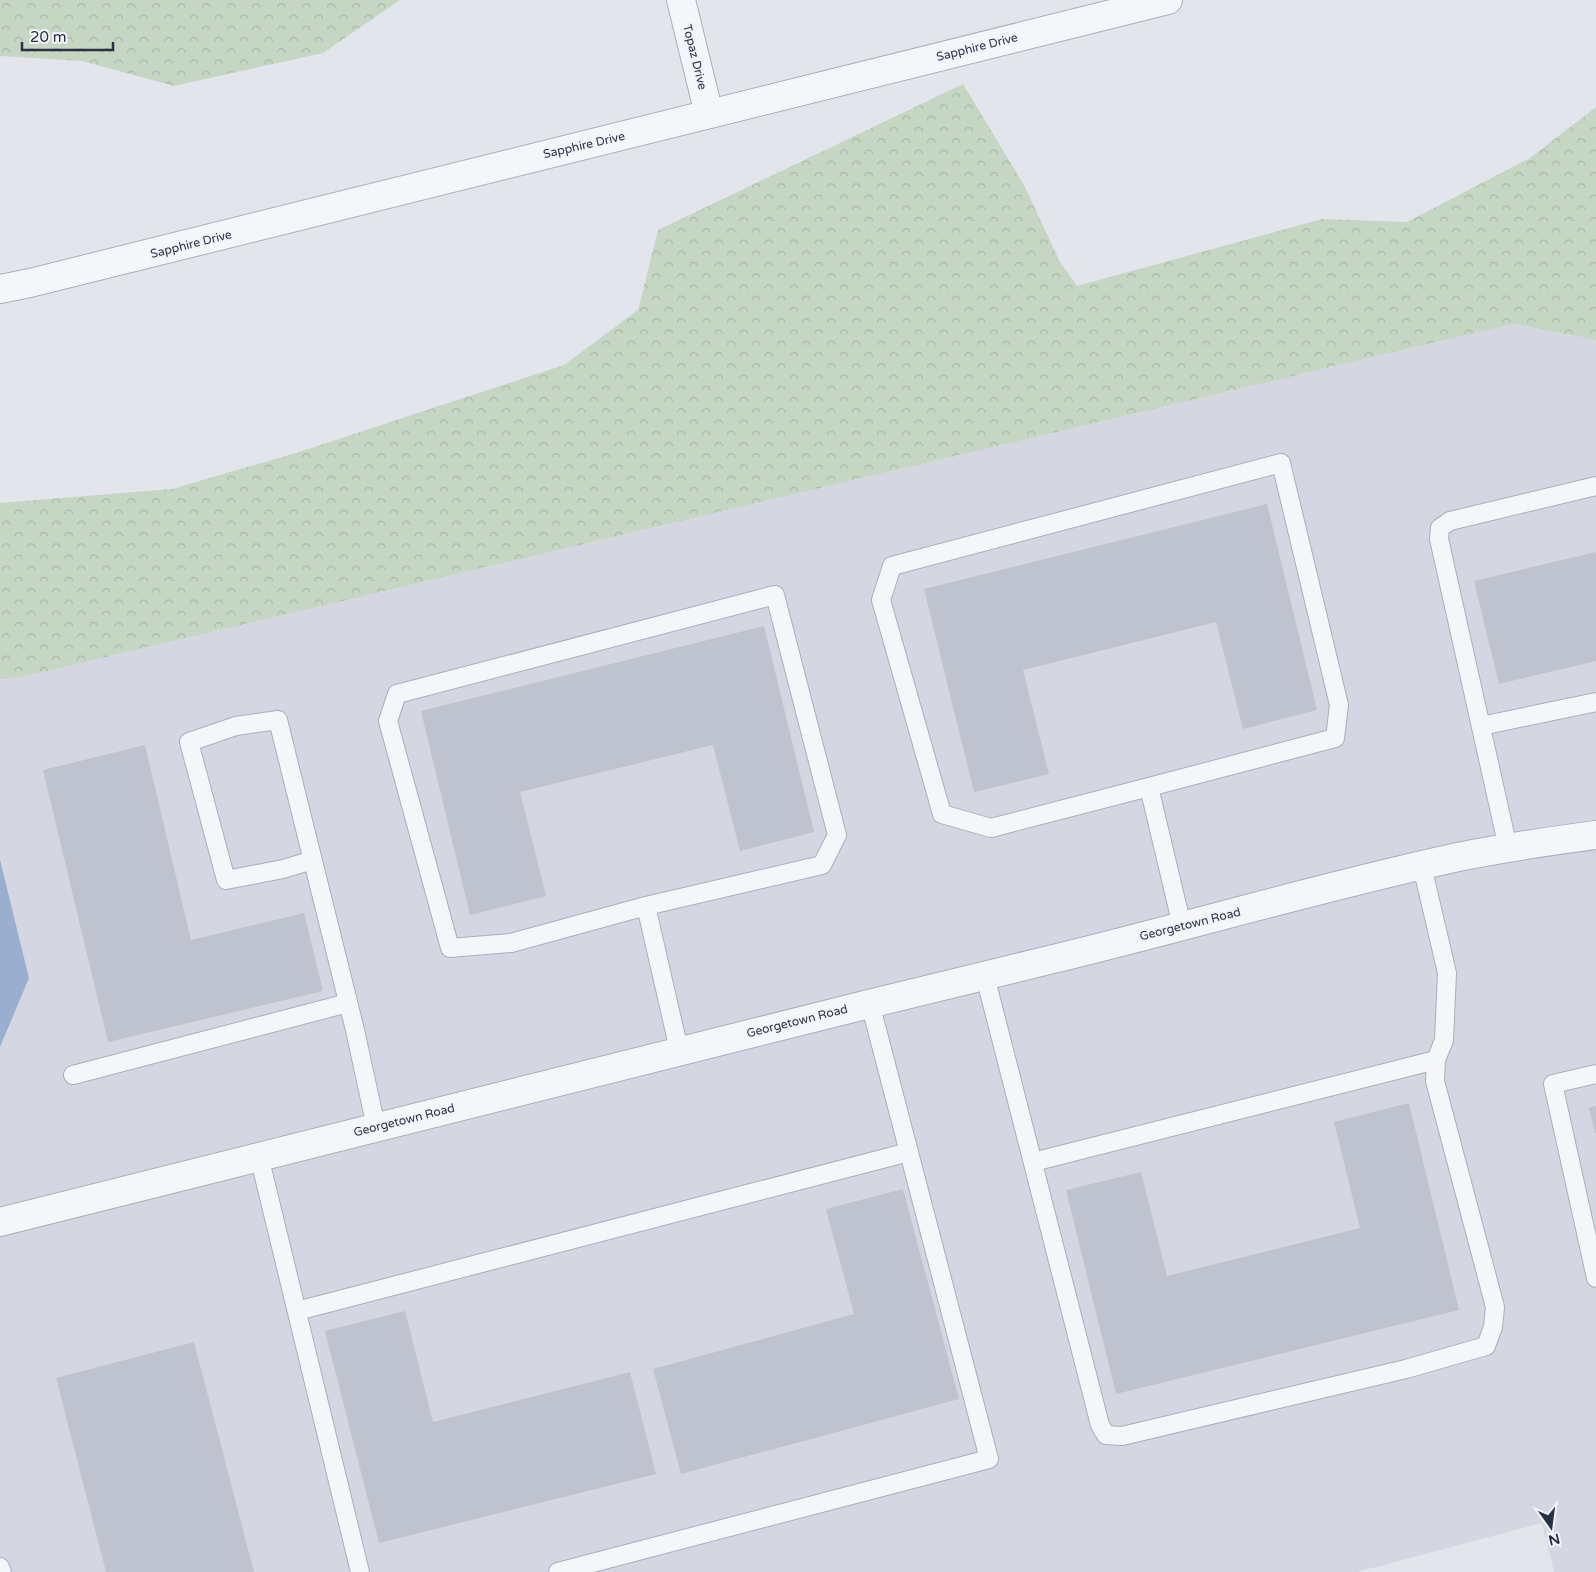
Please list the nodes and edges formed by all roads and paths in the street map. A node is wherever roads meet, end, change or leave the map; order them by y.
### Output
1 (681, 0) edge
2 (1168, 0) edge
3 (709, 114) junction
4 (0, 289) edge
5 (1596, 486) edge
6 (1596, 702) edge
7 (1481, 726) junction
8 (1149, 787) junction
9 (1596, 835) edge
10 (1508, 848) junction
11 (313, 860) junction
12 (1422, 866) junction
13 (646, 906) junction
14 (1182, 926) junction
15 (985, 976) junction
16 (348, 1003) junction
17 (870, 1003) junction
18 (679, 1050) junction
19 (1436, 1060) junction
20 (1596, 1074) edge
21 (73, 1075) dead end
22 (376, 1127) junction
23 (910, 1152) junction
24 (259, 1156) junction
25 (1033, 1162) junction
26 (0, 1222) edge
27 (1596, 1278) edge
28 (297, 1311) junction
29 (0, 1567) edge
30 (2, 1572) edge
31 (360, 1572) edge
32 (558, 1572) edge

1 - 3 street, Topaz Drive
2 - 3 street, Sapphire Drive
3 - 4 street, Sapphire Drive
5 - 7 lane
6 - 7 lane
7 - 10 lane
8 - 8 lane
8 - 14 lane
9 - 10 street, Georgetown Road
10 - 12 street, Georgetown Road
11 - 11 lane
11 - 16 lane
12 - 14 street, Georgetown Road
12 - 19 lane
13 - 13 lane
13 - 18 lane
14 - 15 street, Georgetown Road
15 - 17 street, Georgetown Road
15 - 25 lane
16 - 21 lane
16 - 22 lane
17 - 18 street, Georgetown Road
17 - 23 lane
18 - 22 street, Georgetown Road
19 - 25 lane
19 - 25 lane
20 - 27 lane
22 - 24 street, Georgetown Road
23 - 28 lane
23 - 32 lane
24 - 26 street, Georgetown Road
24 - 28 lane
28 - 31 lane
29 - 30 lane

